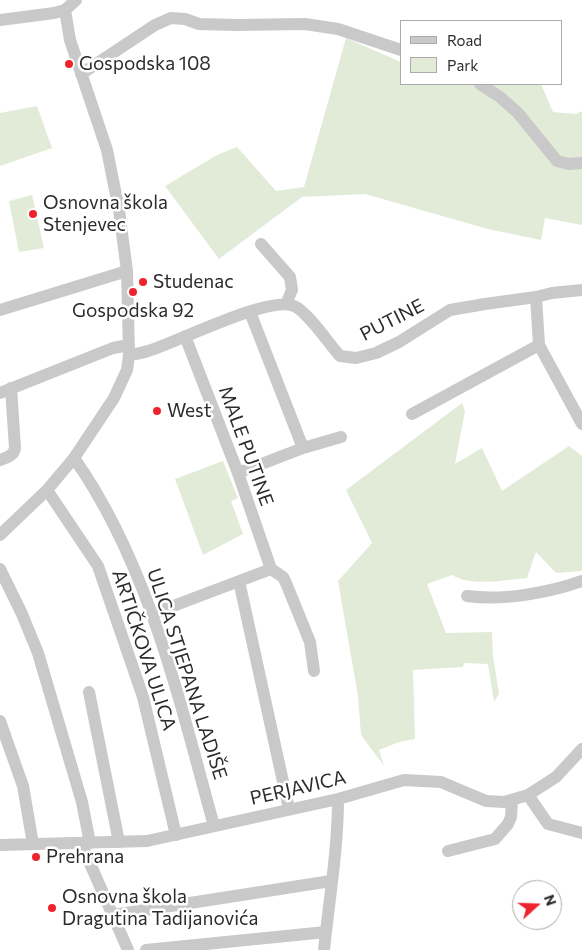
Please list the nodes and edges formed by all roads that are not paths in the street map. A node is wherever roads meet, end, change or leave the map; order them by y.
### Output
1 (76, 0) edge
2 (65, 10) junction
3 (0, 20) edge
4 (400, 50) edge
5 (81, 74) junction
6 (482, 85) edge
7 (582, 163) edge
8 (261, 244) dead end
9 (127, 271) junction
10 (582, 290) edge
11 (536, 297) junction
12 (286, 304) junction
13 (0, 310) edge
14 (250, 312) junction
15 (185, 336) junction
16 (539, 345) junction
17 (129, 350) junction
18 (5, 390) edge
19 (412, 414) dead end
20 (580, 416) edge
21 (341, 438) dead end
22 (303, 448) junction
23 (74, 458) junction
24 (0, 460) edge
25 (238, 473) junction
26 (47, 490) junction
27 (0, 534) edge
28 (0, 569) edge
29 (271, 569) junction
30 (582, 581) edge
31 (239, 582) junction
32 (467, 596) dead end
33 (152, 614) junction
34 (314, 671) dead end
35 (89, 692) dead end
36 (0, 722) edge
37 (582, 749) edge
38 (528, 795) junction
39 (338, 799) junction
40 (512, 800) junction
41 (289, 810) junction
42 (214, 826) junction
43 (582, 833) edge
44 (176, 835) junction
45 (119, 842) junction
46 (86, 843) junction
47 (34, 844) junction
48 (0, 845) edge
49 (448, 852) dead end
50 (331, 881) junction
51 (113, 915) junction
52 (326, 932) junction
53 (128, 950) edge
54 (146, 950) edge
55 (324, 950) edge

1 - 2 street
2 - 3 street
2 - 5 street
4 - 5 street
5 - 9 street
6 - 7 street
8 - 12 street
9 - 13 street
9 - 17 street
10 - 11 street, PUTINE
11 - 12 street, PUTINE
11 - 16 street
12 - 14 street
14 - 15 street
14 - 22 street
15 - 17 street
15 - 25 street, MALE PUTINE
16 - 19 street
16 - 20 street
17 - 18 street
17 - 23 street
18 - 24 street
21 - 22 street
22 - 25 street
23 - 26 street
23 - 33 street, ULICA STJEPANA LADIŠE
25 - 29 street, MALE PUTINE
26 - 27 street
26 - 44 street, ARTIČKOVA ULICA
28 - 46 street
29 - 31 street
29 - 34 street, MALE PUTINE
30 - 32 street
31 - 33 street
31 - 41 street
33 - 42 street, ULICA STJEPANA LADIŠE
35 - 45 street
36 - 47 street
37 - 38 street, PERJAVICA
38 - 40 street, PERJAVICA
38 - 43 street
39 - 40 street, PERJAVICA
39 - 41 street, PERJAVICA
39 - 50 street
40 - 49 street
41 - 42 street, PERJAVICA
42 - 44 street, PERJAVICA
44 - 45 street, PERJAVICA
45 - 46 street, PERJAVICA
46 - 47 street, PERJAVICA
46 - 51 street
47 - 48 street, PERJAVICA
50 - 51 street
50 - 52 street
51 - 53 street
52 - 54 street
52 - 55 street

